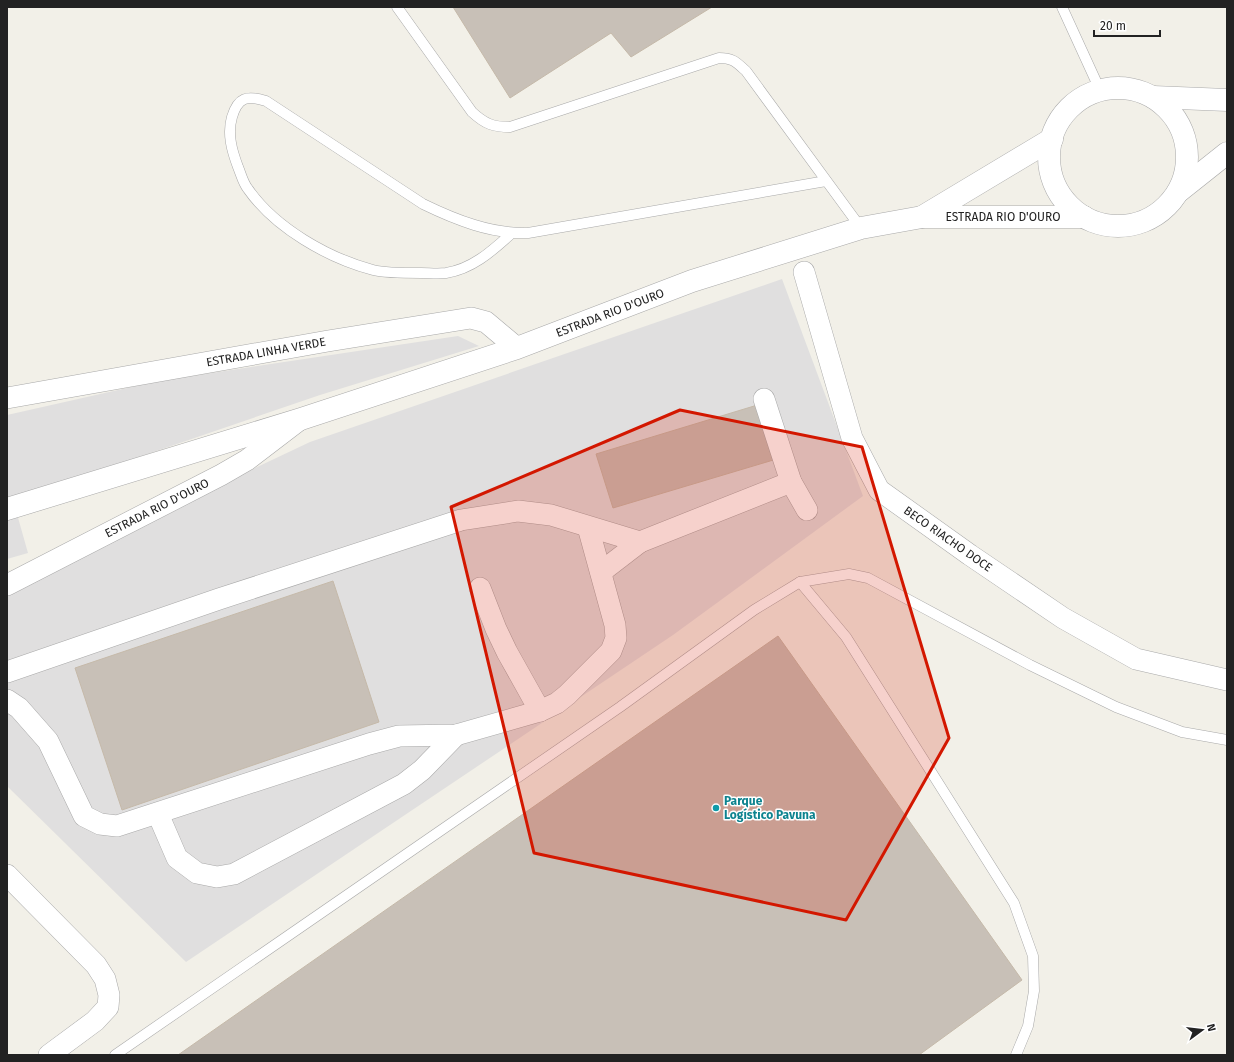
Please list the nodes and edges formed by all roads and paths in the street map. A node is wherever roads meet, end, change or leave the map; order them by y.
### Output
1 (397, 7) edge
2 (1062, 7) edge
3 (1100, 90) junction
4 (1152, 97) junction
5 (1227, 100) edge
6 (1052, 139) junction
7 (1227, 153) edge
8 (826, 181) junction
9 (1178, 192) junction
10 (922, 217) junction
11 (1084, 217) junction
12 (861, 228) junction
13 (512, 233) junction
14 (804, 272) dead end
15 (517, 348) junction
16 (7, 398) edge
17 (764, 399) dead end
18 (301, 419) junction
19 (791, 482) junction
20 (7, 509) edge
21 (807, 510) dead end
22 (588, 527) junction
23 (640, 542) junction
24 (602, 572) junction
25 (800, 582) junction
26 (7, 585) edge
27 (480, 588) dead end
28 (7, 672) edge
29 (1227, 680) edge
30 (7, 700) edge
31 (540, 712) junction
32 (456, 735) junction
33 (1227, 740) edge
34 (158, 814) junction
35 (7, 875) edge
36 (49, 1055) edge
37 (114, 1055) edge
38 (1016, 1055) edge

1 - 8 lane
2 - 3 lane
3 - 4 street
3 - 6 street
4 - 5 street
4 - 9 street
6 - 10 street, ESTRADA RIO D'OURO
6 - 11 street
7 - 9 street
8 - 12 lane
8 - 13 lane
9 - 11 street
10 - 11 street, ESTRADA RIO D'OURO
10 - 12 street, ESTRADA RIO D'OURO
12 - 15 street, ESTRADA RIO D'OURO
13 - 13 lane
14 - 29 street, BECO RIACHO DOCE
15 - 16 street, ESTRADA LINHA VERDE
15 - 18 street, ESTRADA RIO D'OURO
17 - 19 street
18 - 20 street, ESTRADA RIO D'OURO
18 - 26 street, ESTRADA RIO D'OURO
19 - 21 street
19 - 23 street
22 - 23 street
22 - 24 street
22 - 28 street
23 - 24 street
24 - 31 street
25 - 33 lane
25 - 37 lane
25 - 38 lane
27 - 31 street
30 - 34 street
31 - 32 street
32 - 34 street
32 - 34 street
35 - 36 street

